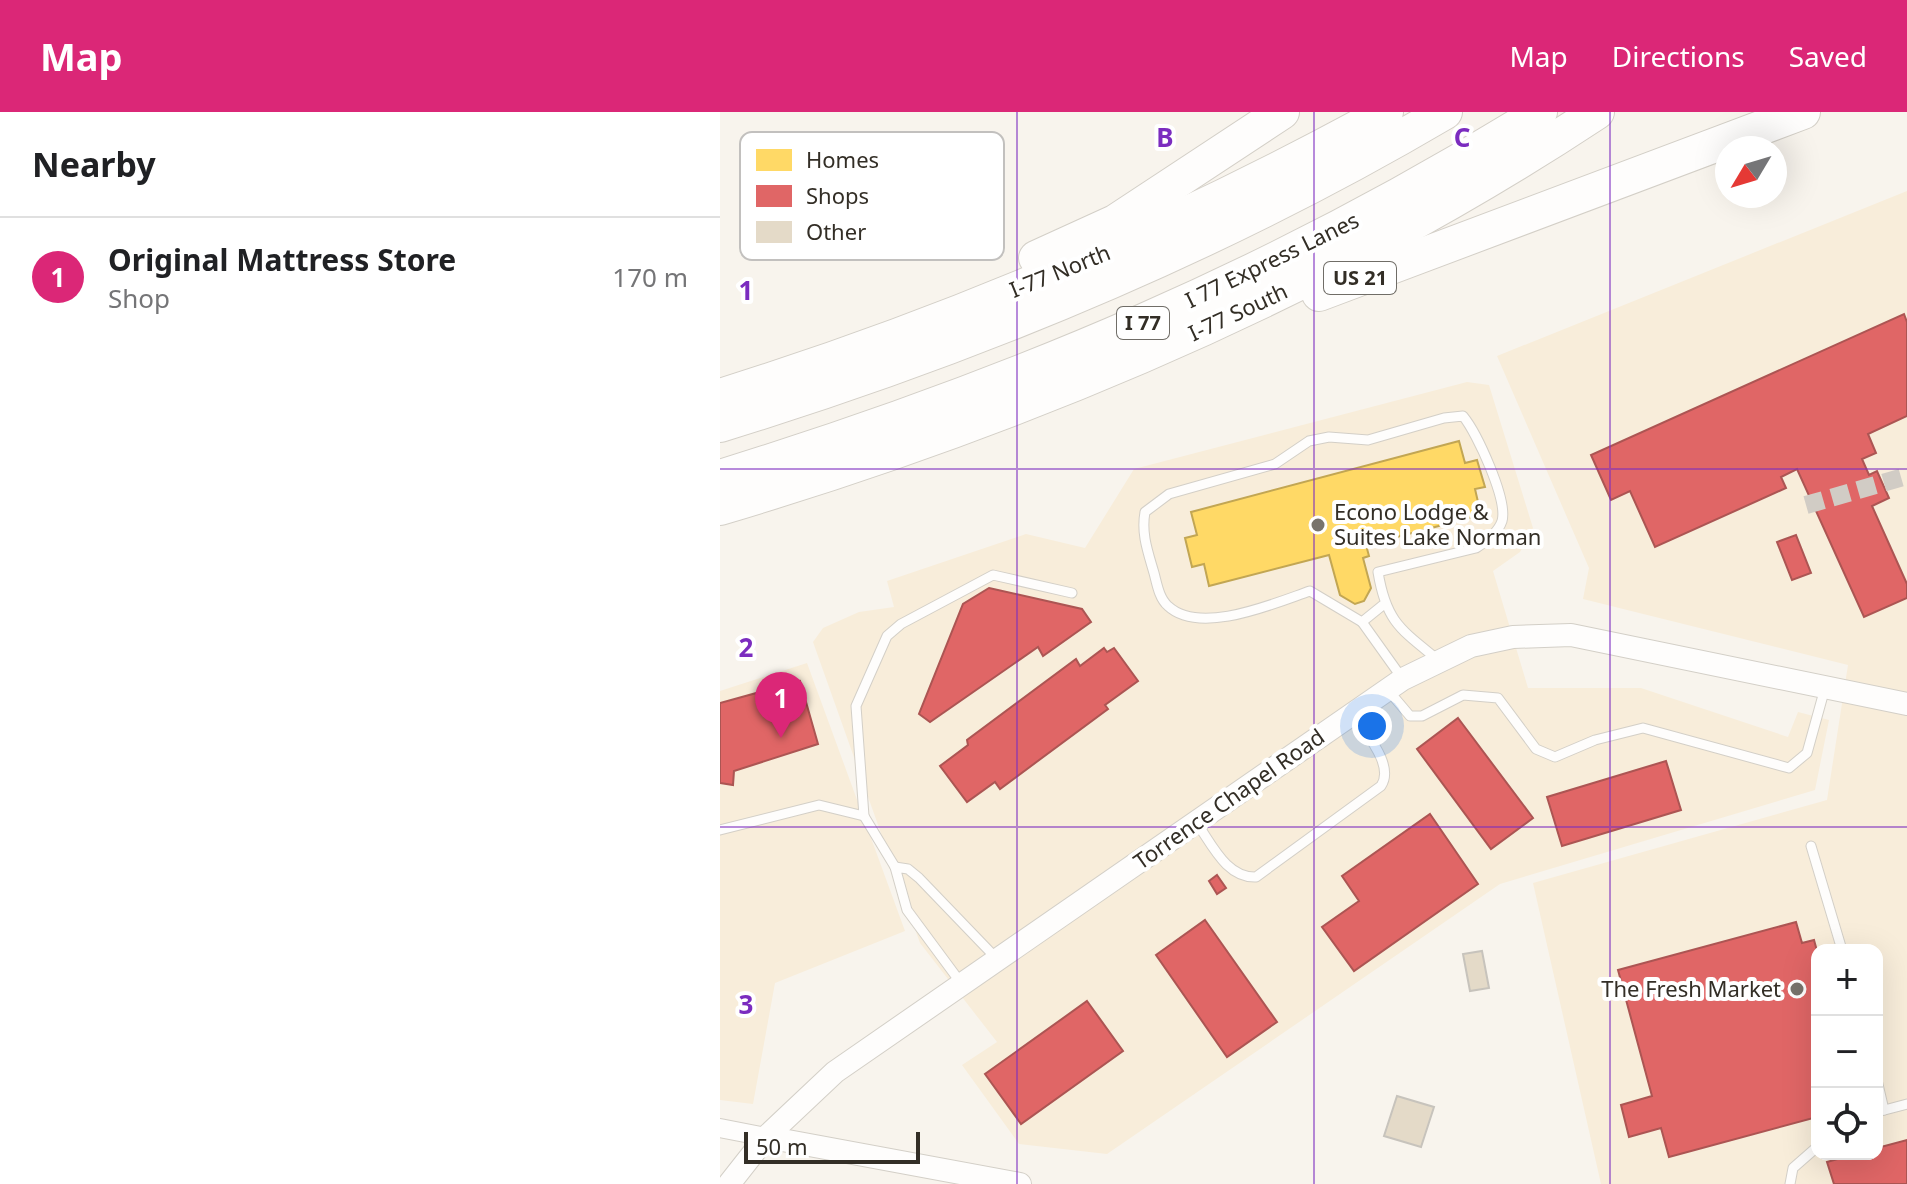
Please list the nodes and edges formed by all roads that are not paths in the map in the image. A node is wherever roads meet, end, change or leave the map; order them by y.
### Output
1 (1282, 112) edge
2 (1386, 112) edge
3 (1445, 112) edge
4 (1540, 112) edge
5 (1597, 112) edge
6 (1803, 112) edge
7 (954, 314) junction
8 (1134, 360) junction
9 (720, 396) edge
10 (720, 425) edge
11 (720, 477) edge
12 (720, 508) edge
13 (1072, 593) dead end
14 (1383, 605) junction
15 (1362, 622) junction
16 (1437, 659) junction
17 (1395, 684) junction
18 (1825, 688) junction
19 (1907, 704) edge
20 (1353, 714) junction
21 (864, 816) junction
22 (1196, 822) junction
23 (720, 830) edge
24 (1811, 846) dead end
25 (895, 867) junction
26 (1840, 944) edge
27 (999, 961) junction
28 (963, 986) junction
29 (1907, 1104) edge
30 (1883, 1110) edge
31 (720, 1128) edge
32 (766, 1137) junction
33 (1811, 1152) edge
34 (729, 1184) edge
35 (1020, 1184) edge
36 (1790, 1184) edge

1 - 7 highway
2 - 7 highway, I-77 North
3 - 10 highway, I 77
4 - 11 highway, I 77 Express Lanes / I 77
5 - 8 highway, I-77 South / I 77
6 - 8 highway, US 21
7 - 9 highway, I-77 North
8 - 12 highway, I-77 South / I 77
13 - 21 lane
14 - 15 lane
14 - 15 lane
14 - 16 lane
15 - 17 lane
16 - 17 street, Torrence Chapel Road
16 - 18 street, Torrence Chapel Road
17 - 18 lane
17 - 20 street, Torrence Chapel Road
18 - 19 street, Torrence Chapel Road
20 - 22 street, Torrence Chapel Road
20 - 22 lane
21 - 23 lane
21 - 25 lane
22 - 27 street, Torrence Chapel Road
24 - 26 lane
25 - 27 lane
25 - 28 lane
27 - 28 street, Torrence Chapel Road
28 - 32 street, Torrence Chapel Road
29 - 30 lane
31 - 32 street
32 - 34 street, Torrence Chapel Road
32 - 35 street
33 - 36 lane

